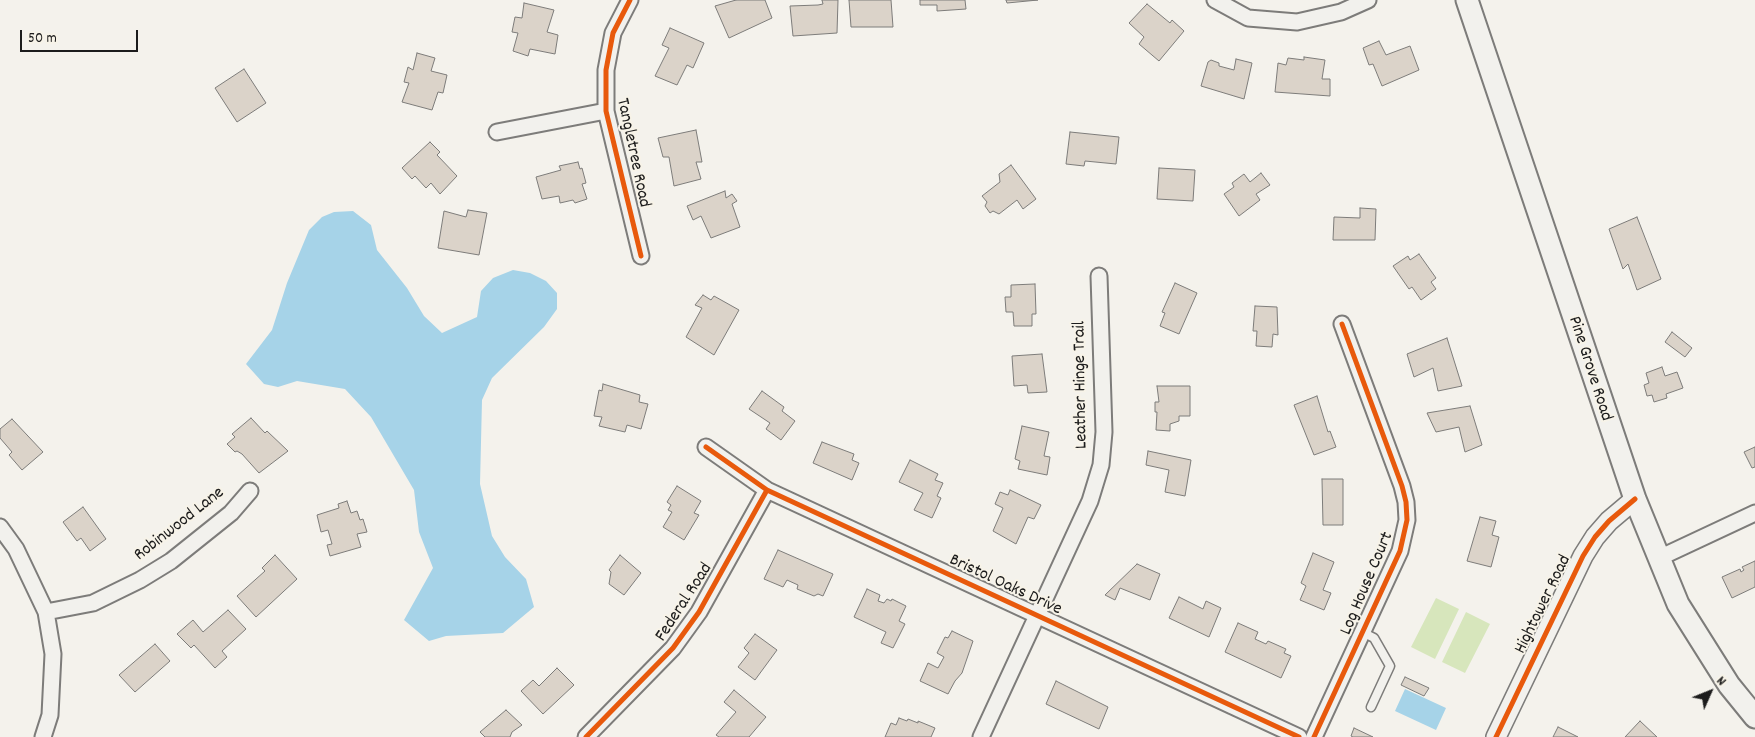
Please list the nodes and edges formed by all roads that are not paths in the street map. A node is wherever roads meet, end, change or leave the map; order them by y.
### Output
1 (630, 0) edge
2 (1215, 0) edge
3 (1368, 0) edge
4 (1467, 0) edge
5 (606, 111) junction
6 (497, 132) dead end
7 (641, 256) dead end
8 (1099, 276) dead end
9 (1342, 324) dead end
10 (706, 447) dead end
11 (767, 490) junction
12 (250, 491) dead end
13 (1634, 499) junction
14 (1755, 512) edge
15 (0, 527) edge
16 (1659, 558) junction
17 (46, 612) junction
18 (1037, 616) junction
19 (1362, 632) junction
20 (1371, 707) dead end
21 (1755, 717) edge
22 (43, 737) edge
23 (586, 737) edge
24 (981, 737) edge
25 (1299, 737) edge
26 (1314, 737) edge
27 (1496, 737) edge

1 - 5 street, Tangletree Road
2 - 3 street
4 - 13 main road, Pine Grove Road
5 - 6 street
5 - 7 street, Tangletree Road
8 - 18 street, Leather Hinge Trail
9 - 19 street, Log House Court
10 - 11 street, Bristol Oaks Drive
11 - 18 street, Bristol Oaks Drive
11 - 23 street, Federal Road
12 - 17 street, Robinwood Lane
13 - 16 main road, Pine Grove Road
13 - 27 street, Hightower Road
14 - 16 street
15 - 17 street
16 - 21 main road, Pine Grove Road
17 - 22 street
18 - 24 street, Leather Hinge Trail
18 - 25 street, Bristol Oaks Drive
19 - 20 lane
19 - 26 street, Log House Court

